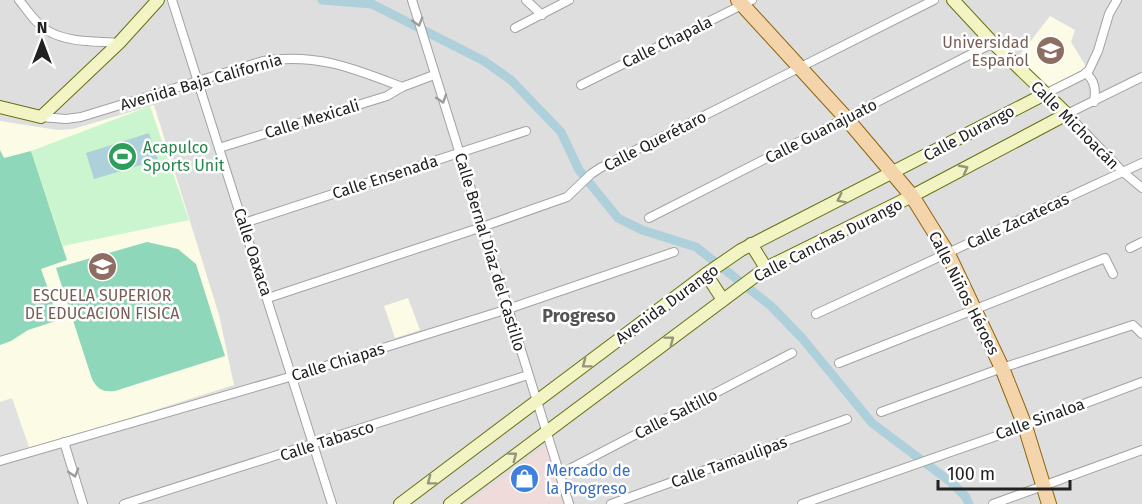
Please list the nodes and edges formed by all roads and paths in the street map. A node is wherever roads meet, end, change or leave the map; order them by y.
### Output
1 (19, 0) edge
2 (158, 0) edge
3 (172, 0) edge
4 (526, 0) edge
5 (569, 0) edge
6 (934, 0) edge
7 (953, 0) edge
8 (1117, 0) edge
9 (412, 1) edge
10 (744, 2) edge
11 (542, 15) junction
12 (515, 28) dead end
13 (119, 43) junction
14 (993, 43) junction
15 (800, 69) junction
16 (1088, 71) junction
17 (434, 75) junction
18 (1142, 77) edge
19 (198, 82) junction
20 (581, 85) dead end
21 (402, 87) junction
22 (1045, 93) junction
23 (1094, 102) junction
24 (0, 107) edge
25 (1067, 114) junction
26 (41, 117) junction
27 (846, 118) junction
28 (525, 131) dead end
29 (219, 148) junction
30 (459, 153) junction
31 (1142, 163) edge
32 (1123, 172) junction
33 (893, 173) junction
34 (1142, 188) edge
35 (912, 196) junction
36 (649, 218) dead end
37 (244, 223) junction
38 (482, 227) junction
39 (1142, 242) edge
40 (746, 247) junction
41 (1130, 248) dead end
42 (674, 252) dead end
43 (948, 254) junction
44 (763, 271) junction
45 (706, 274) junction
46 (1113, 274) dead end
47 (268, 298) junction
48 (723, 300) junction
49 (508, 309) junction
50 (975, 309) junction
51 (816, 314) dead end
52 (1142, 334) edge
53 (792, 353) dead end
54 (839, 363) dead end
55 (1002, 368) junction
56 (528, 375) junction
57 (293, 376) junction
58 (1142, 382) edge
59 (536, 401) junction
60 (881, 412) dead end
61 (847, 419) dead end
62 (1025, 426) junction
63 (546, 432) junction
64 (64, 442) junction
65 (314, 445) junction
66 (1142, 450) edge
67 (0, 461) edge
68 (560, 474) junction
69 (1043, 484) junction
70 (83, 504) edge
71 (124, 504) edge
72 (332, 504) edge
73 (400, 504) edge
74 (450, 504) edge
75 (569, 504) edge
76 (611, 504) edge
77 (802, 504) edge
78 (993, 504) edge
79 (1049, 504) edge

1 - 13 street
2 - 13 main road
3 - 19 street, Calle Oaxaca
4 - 11 street
5 - 11 street
6 - 15 street, Calle Querétaro
7 - 14 main road, Calle Michoacán
8 - 16 street
9 -> 17 street, Calle Bernal Díaz del Castillo
10 - 15 main road, Calle Niños Héroes
10 - 20 street, Calle Chapala
11 - 12 street
13 - 26 main road
14 - 22 main road, Calle Michoacán
14 - 27 street, Calle Guanajuato
15 - 27 main road, Calle Niños Héroes
15 - 38 street, Calle Querétaro
16 - 22 street
16 - 23 street
17 - 21 street
17 -> 30 street, Calle Bernal Díaz del Castillo
18 - 23 street, Calle Canchas Durango
19 - 21 street, Avenida Baja California
19 - 26 street, Avenida Baja California
19 - 29 street, Calle Oaxaca
21 - 29 street, Calle Mexicali
22 - 25 main road, Calle Michoacán
22 - 33 main road, Calle Durango
23 - 25 street, Calle Canchas Durango
24 - 26 main road, Avenida Baja California
25 - 32 street, Calle Michoacán
35 -> 25 main road, Calle Canchas Durango
27 - 33 main road, Calle Niños Héroes
27 - 36 street, Calle Guanajuato
28 - 30 street, Calle Ensenada
29 - 37 street, Calle Oaxaca
30 - 37 street, Calle Ensenada
30 - 38 street, Calle Bernal Díaz del Castillo
31 - 32 street, Calle Zacatecas
32 - 34 street, Calle Michoacán
32 - 43 street, Calle Zacatecas
33 - 35 main road, Calle Niños Héroes
33 -> 40 main road, Avenida Durango
35 - 43 main road, Calle Niños Héroes
35 - 44 main road, Calle Canchas Durango
37 - 47 street, Calle Oaxaca
38 - 47 street, Calle Querétaro
38 - 49 street, Calle Bernal Díaz del Castillo
39 - 41 street
40 - 44 main road
40 - 45 main road, Avenida Durango
42 - 49 street, Calle Chiapas
43 - 50 main road, Calle Niños Héroes
43 - 51 street, Calle Zacatecas
44 - 48 main road, Calle Canchas Durango
45 - 48 main road
45 -> 59 main road, Avenida Durango
46 - 50 street
47 - 57 street, Calle Oaxaca
63 -> 48 main road, Calle Canchas Durango
49 - 56 street, Calle Bernal Díaz del Castillo
49 - 57 street, Calle Chiapas
50 - 54 street
50 - 55 main road, Calle Niños Héroes
52 - 55 street
53 - 68 street, Calle Saltillo
55 - 60 street
55 - 62 main road, Calle Niños Héroes
56 - 59 street, Calle Bernal Díaz del Castillo
56 - 65 street, Calle Tabasco
57 - 64 street, Calle Chiapas
57 - 65 street, Calle Oaxaca
58 - 62 street, Calle Sinaloa
59 - 63 street, Calle Bernal Díaz del Castillo
59 -> 73 main road, Avenida Durango
61 - 76 street, Calle Tamaulipas
62 - 69 main road, Calle Niños Héroes
62 - 77 street, Calle Sinaloa
63 - 68 street, Calle Bernal Díaz del Castillo
74 -> 63 main road, Calle Canchas Durango
64 - 67 street, Calle Chiapas
64 -> 70 street
65 - 71 street, Calle Tabasco
65 - 72 street, Calle Oaxaca
66 - 69 street
68 - 75 street, Calle Bernal Díaz del Castillo
69 - 78 street
69 - 79 main road, Calle Niños Héroes

